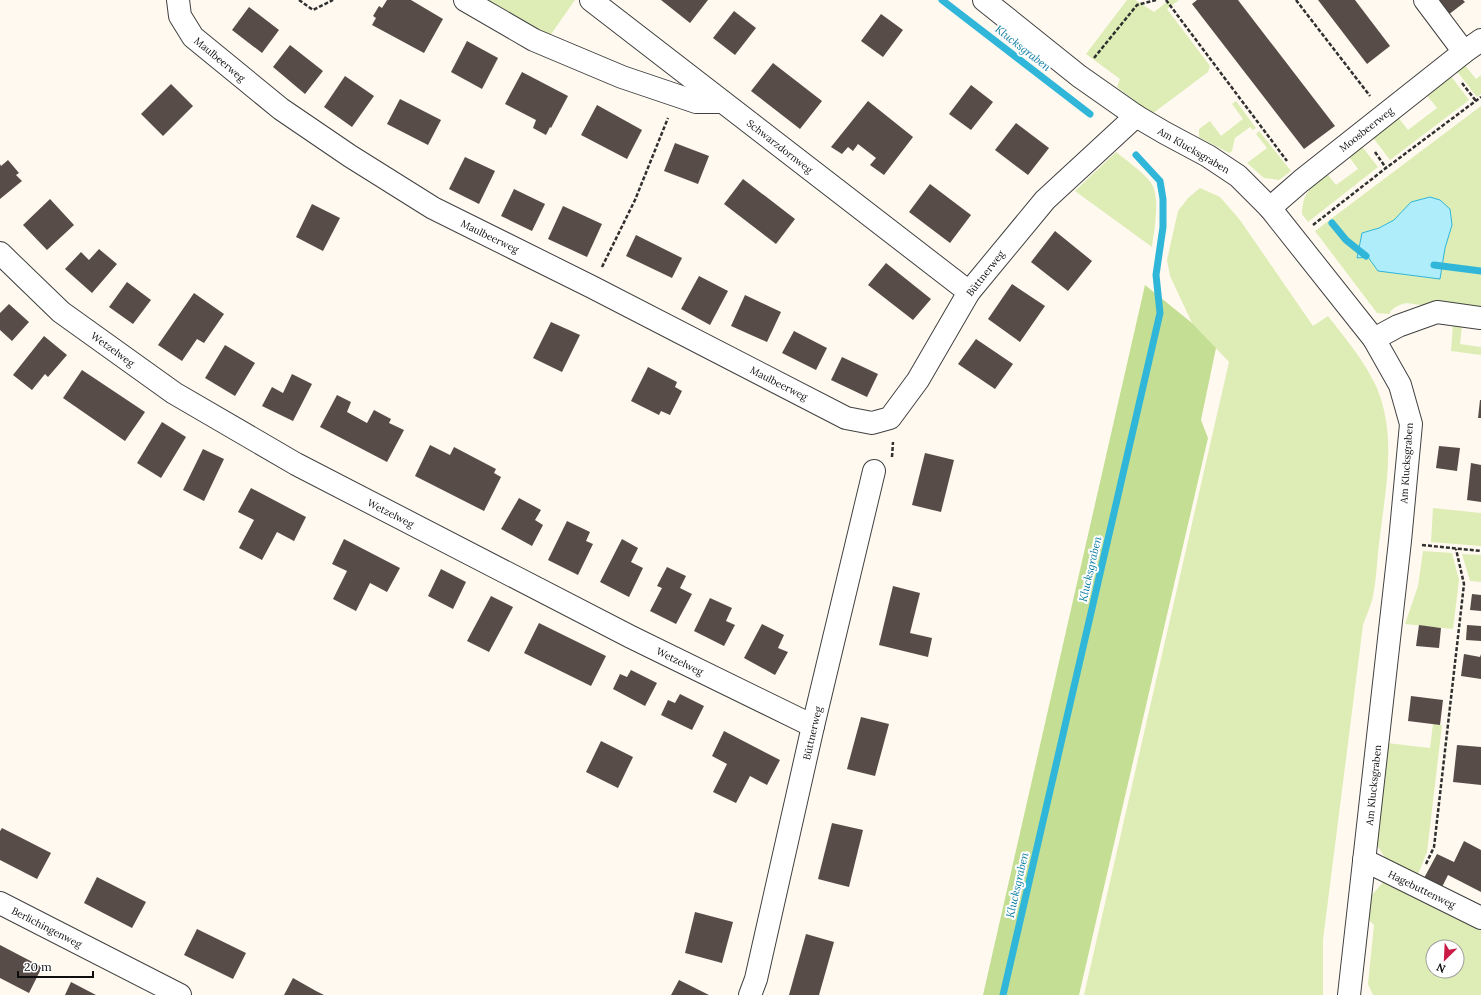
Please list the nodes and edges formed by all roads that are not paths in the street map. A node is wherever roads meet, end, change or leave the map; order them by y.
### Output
1 (178, 0) edge
2 (465, 0) edge
3 (591, 0) edge
4 (984, 0) edge
5 (1425, 0) edge
6 (1481, 40) edge
7 (1464, 52) junction
8 (722, 102) junction
9 (1136, 116) junction
10 (1270, 208) junction
11 (0, 253) edge
12 (969, 292) junction
13 (1481, 318) edge
14 (1374, 339) junction
15 (890, 418) joint
16 (874, 471) road end
17 (813, 726) junction
18 (1364, 860) junction
19 (0, 903) edge
20 (1481, 918) edge
21 (180, 995) edge
22 (750, 995) edge
23 (1349, 995) edge

1 - 15 street, Maulbeerweg
2 - 8 street
3 - 8 street, Schwarzdornweg
4 - 9 street, Am Klucksgraben
5 - 7 street
6 - 7 street, Moosbeerweg
7 - 10 street, Moosbeerweg
8 - 12 street, Schwarzdornweg
9 - 10 street, Am Klucksgraben
9 - 12 street, Büttnerweg
10 - 14 street, Am Klucksgraben
11 - 17 street, Wetzelweg
12 - 15 street, Büttnerweg
13 - 14 street
14 - 18 street, Am Klucksgraben
16 - 17 street, Büttnerweg
17 - 22 street, Büttnerweg
18 - 20 street, Hagebuttenweg
18 - 23 street, Am Klucksgraben
19 - 21 street, Berlichingenweg

